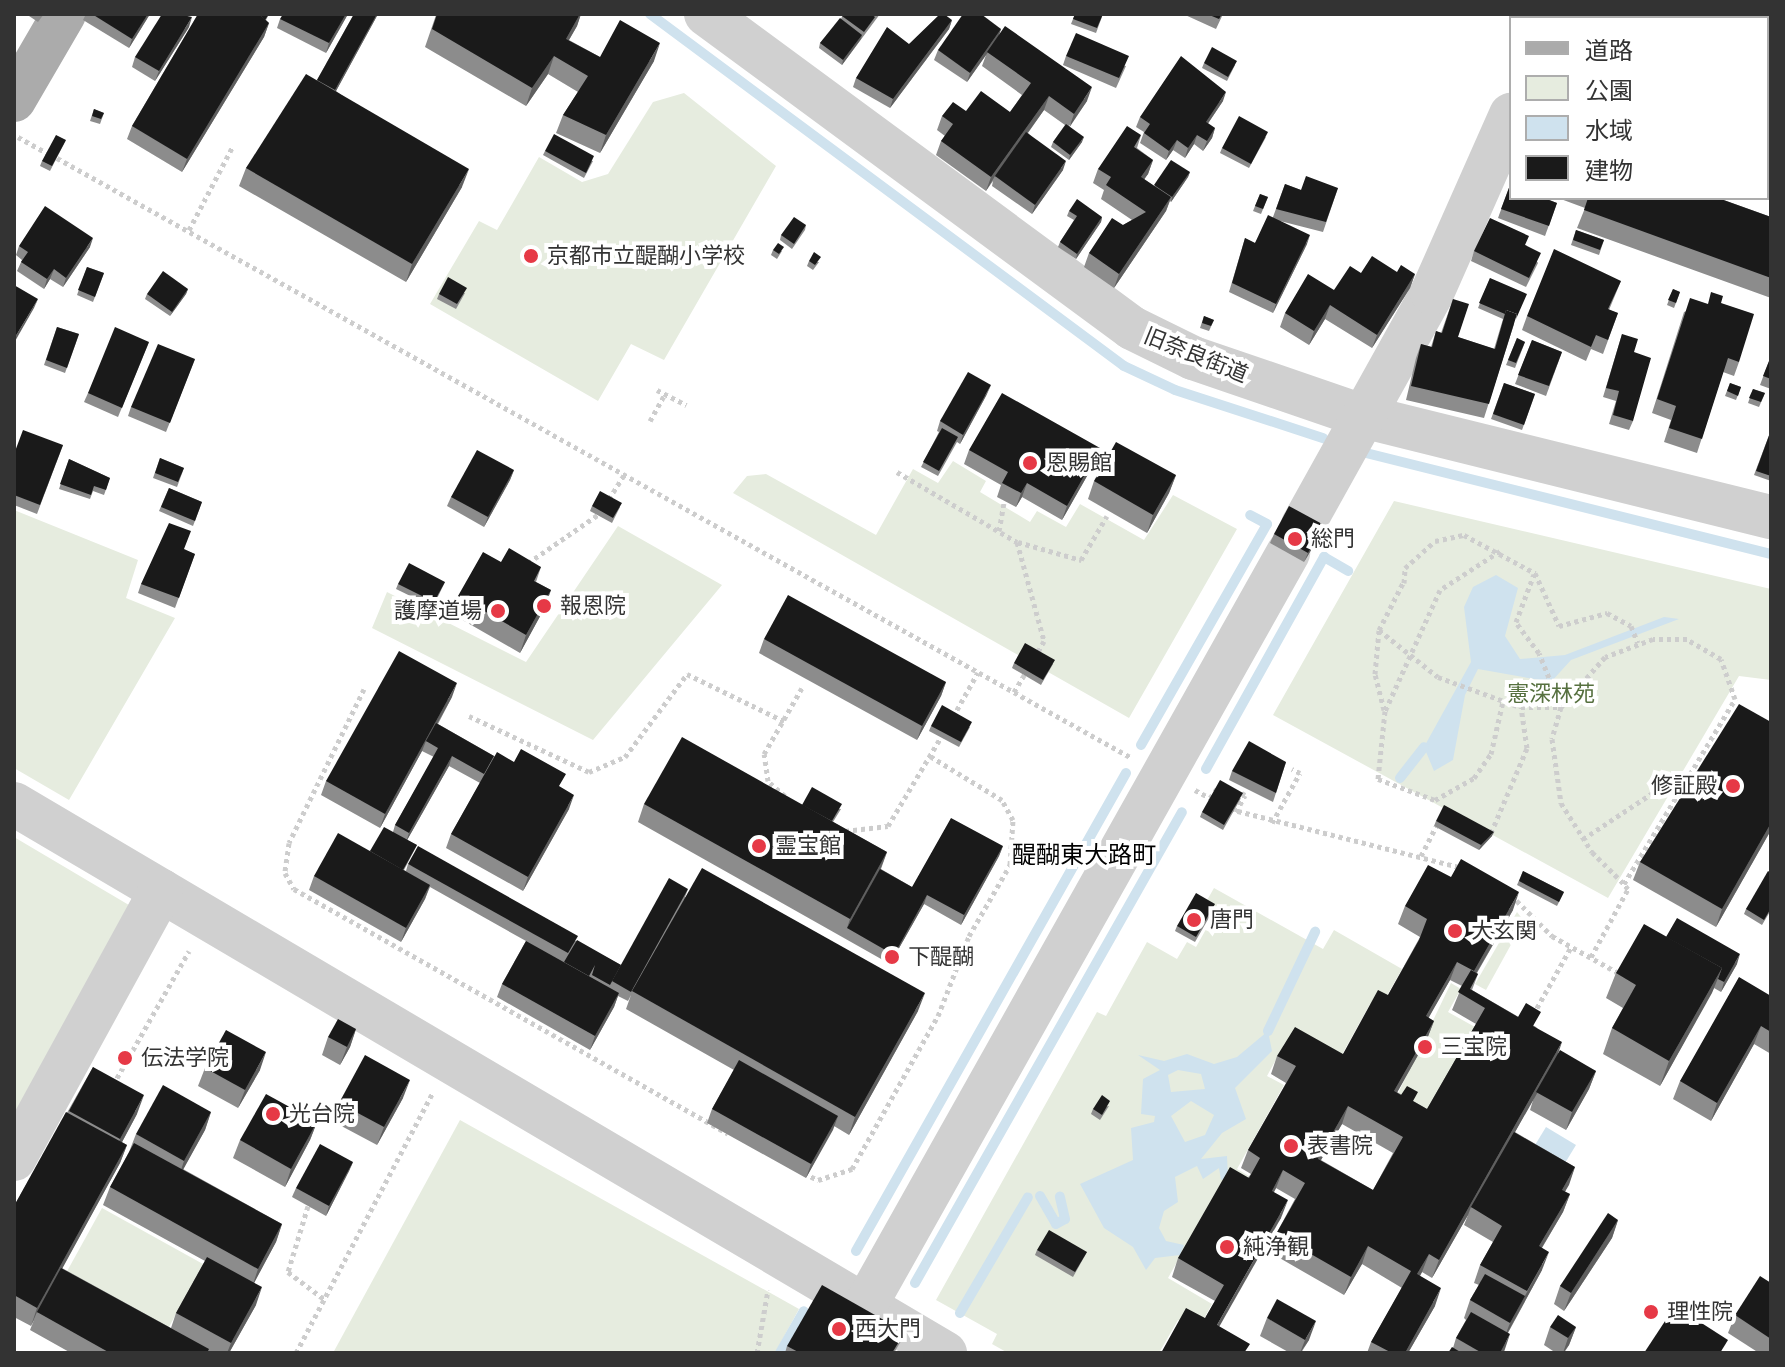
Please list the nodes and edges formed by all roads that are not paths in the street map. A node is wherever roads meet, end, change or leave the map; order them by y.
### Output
1 (64, 14) edge
2 (706, 14) edge
3 (14, 100) edge
4 (1509, 120) edge
5 (1362, 416) junction
6 (1771, 517) edge
7 (14, 804) edge
8 (161, 891) junction
9 (14, 1159) edge
10 (865, 1306) junction
11 (945, 1353) edge

1 - 3 main road
2 - 5 street, 旧奈良街道
4 - 5 street
5 - 6 street, 旧奈良街道
5 - 10 street
7 - 8 street
8 - 9 street
8 - 10 street
10 - 11 street

